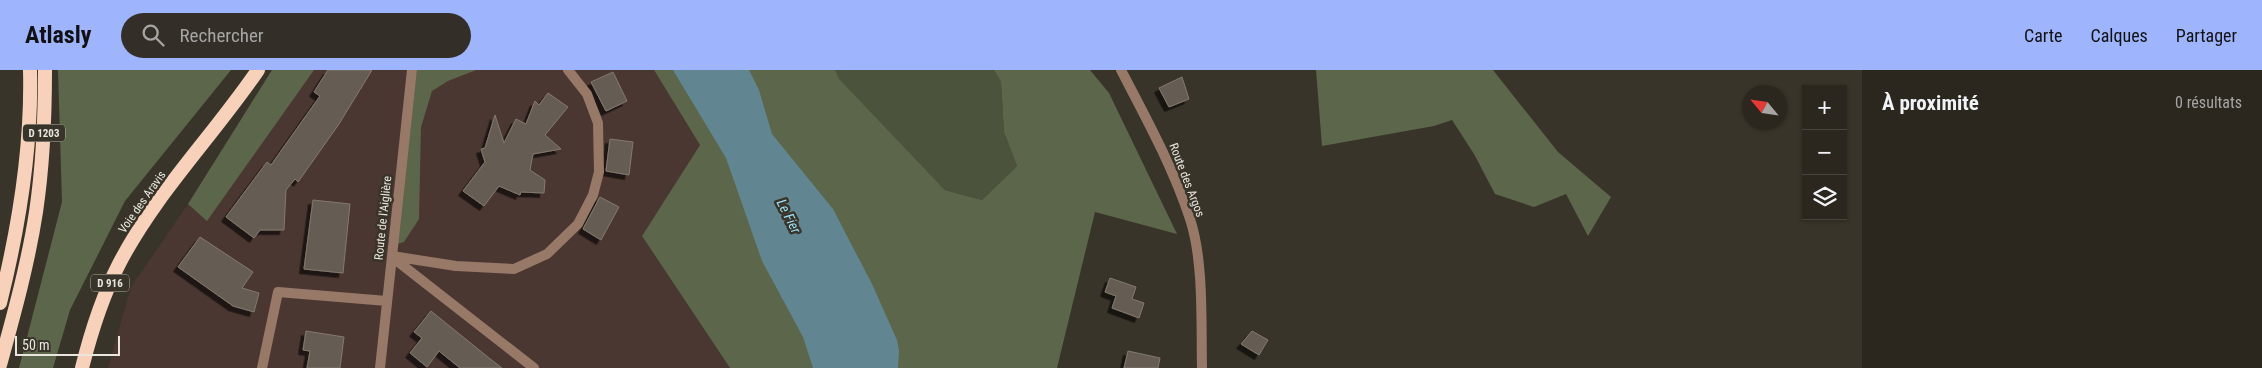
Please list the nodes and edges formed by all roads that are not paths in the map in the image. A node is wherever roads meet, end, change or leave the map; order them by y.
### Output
1 (30, 70) edge
2 (45, 70) edge
3 (258, 70) edge
4 (412, 70) edge
5 (568, 70) edge
6 (1121, 70) edge
7 (392, 256) junction
8 (387, 301) junction
9 (0, 303) edge
10 (0, 365) edge
11 (82, 368) edge
12 (262, 368) edge
13 (380, 368) edge
14 (534, 368) edge
15 (1202, 368) edge

1 - 9 highway, D 1203
2 - 10 highway, D 1203
3 - 11 highway, Voie des Aravis / D 916
4 - 7 street, Route de l'Aiglière
5 - 7 street
6 - 15 street, Route des Argos
7 - 8 street, Route de l'Aiglière
7 - 14 street
8 - 12 street
8 - 13 street, Route de l'Aiglière

